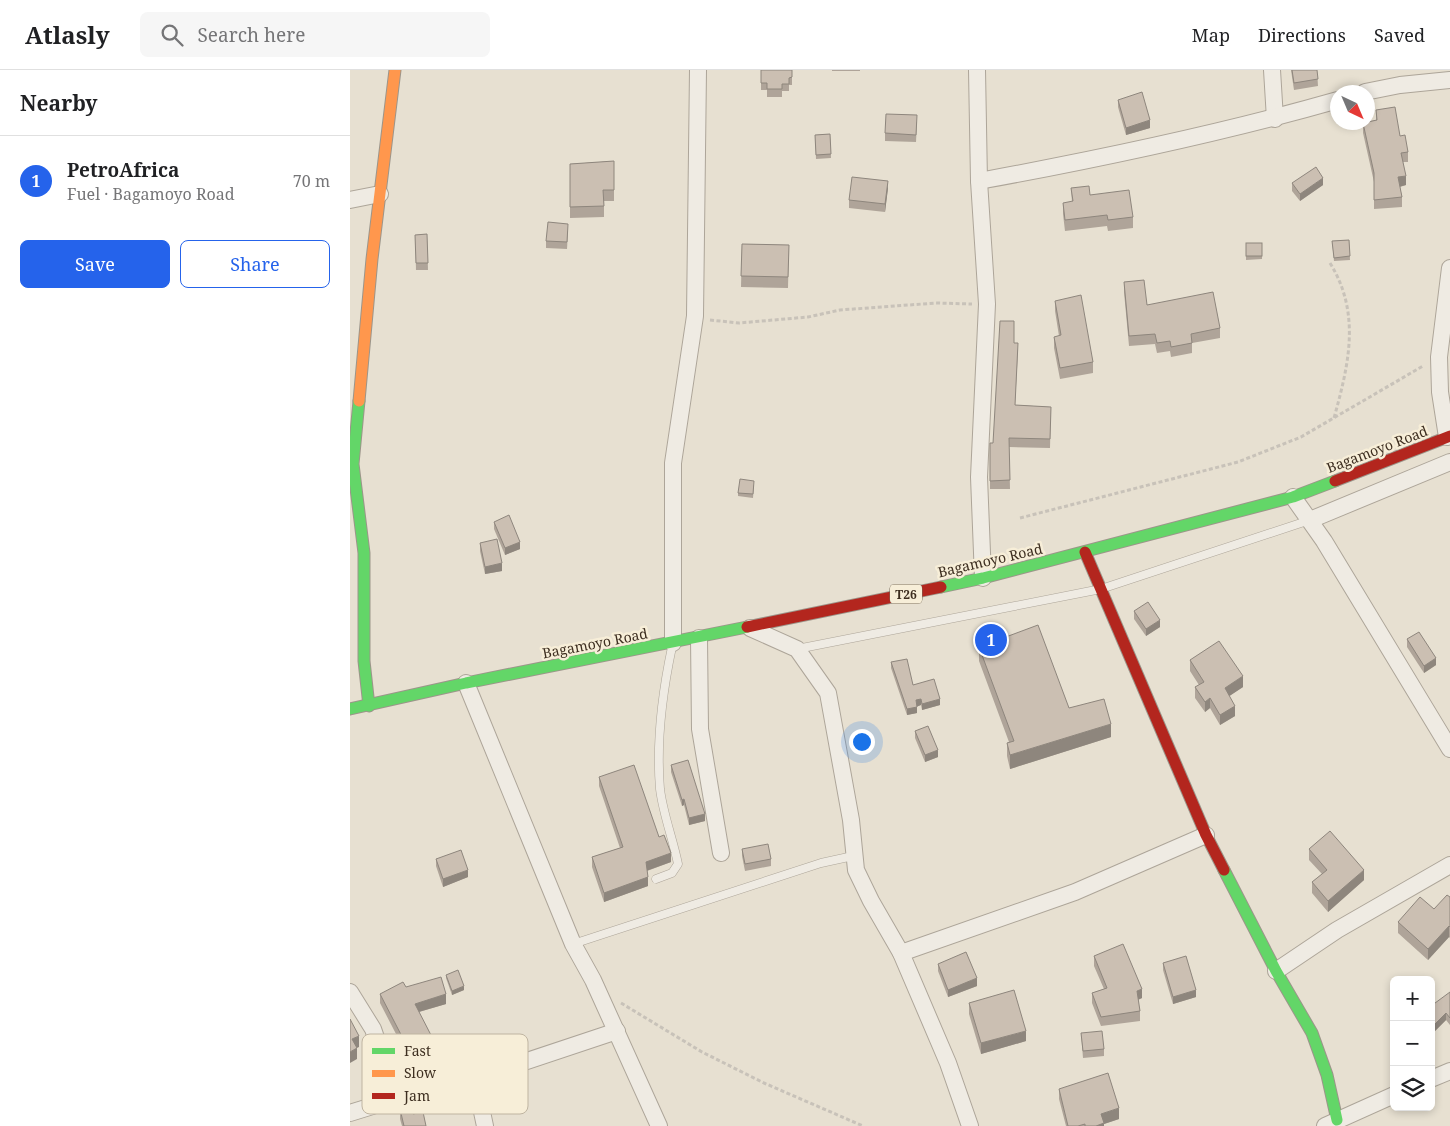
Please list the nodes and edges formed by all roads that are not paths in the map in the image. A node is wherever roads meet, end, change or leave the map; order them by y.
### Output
1 (394, 70) edge
2 (698, 70) edge
3 (977, 70) edge
4 (1272, 70) edge
5 (1450, 80) edge
6 (1375, 90) edge
7 (1330, 102) edge
8 (1275, 119) junction
9 (978, 180) junction
10 (380, 194) junction
11 (350, 200) edge
12 (1450, 268) edge
13 (1444, 354) edge
14 (1449, 437) edge
15 (1450, 462) edge
16 (352, 464) edge
17 (1294, 497) junction
18 (1310, 520) junction
19 (1085, 552) junction
20 (983, 578) junction
21 (1101, 589) junction
22 (748, 627) junction
23 (699, 638) junction
24 (673, 643) junction
25 (797, 649) junction
26 (466, 683) junction
27 (369, 706) junction
28 (350, 709) edge
29 (1450, 749) edge
30 (1206, 835) junction
31 (721, 853) dead end
32 (853, 856) junction
33 (1450, 865) edge
34 (656, 879) dead end
35 (573, 944) junction
36 (901, 952) junction
37 (1276, 971) junction
38 (350, 992) edge
39 (616, 1031) junction
40 (374, 1034) edge
41 (528, 1061) edge
42 (1450, 1071) edge
43 (1435, 1077) edge
44 (1390, 1097) edge
45 (362, 1109) edge
46 (350, 1113) edge
47 (1331, 1123) edge
48 (658, 1126) edge
49 (970, 1126) edge

1 - 10 main road
2 - 24 street
3 - 9 street
4 - 8 street
5 - 6 street
7 - 8 street
8 - 9 street
9 - 20 street
10 - 11 street
10 - 16 main road
12 - 13 street
13 - 14 street
14 - 17 main road, Bagamoyo Road / T26
15 - 18 street
16 - 27 main road
17 - 18 street
17 - 19 main road, Bagamoyo Road / T26
18 - 21 lane
18 - 29 street
19 - 20 main road, Bagamoyo Road / T26
19 - 21 main road
20 - 22 main road, Bagamoyo Road / T26
21 - 25 lane
21 - 30 main road
22 - 23 main road, Bagamoyo Road / T26
22 - 25 street
23 - 24 main road, Bagamoyo Road / T26
23 - 31 street
24 - 26 main road, Bagamoyo Road / T26
24 - 34 lane
25 - 32 street
26 - 27 main road, Bagamoyo Road / T26
26 - 35 street
27 - 28 main road, Bagamoyo Road / T26
30 - 36 street
30 - 37 main road
32 - 35 lane
32 - 36 street
33 - 37 street
35 - 39 street
36 - 49 street
37 - 47 main road
38 - 40 street
39 - 41 street
39 - 48 street
42 - 43 street
44 - 47 street
45 - 46 street

